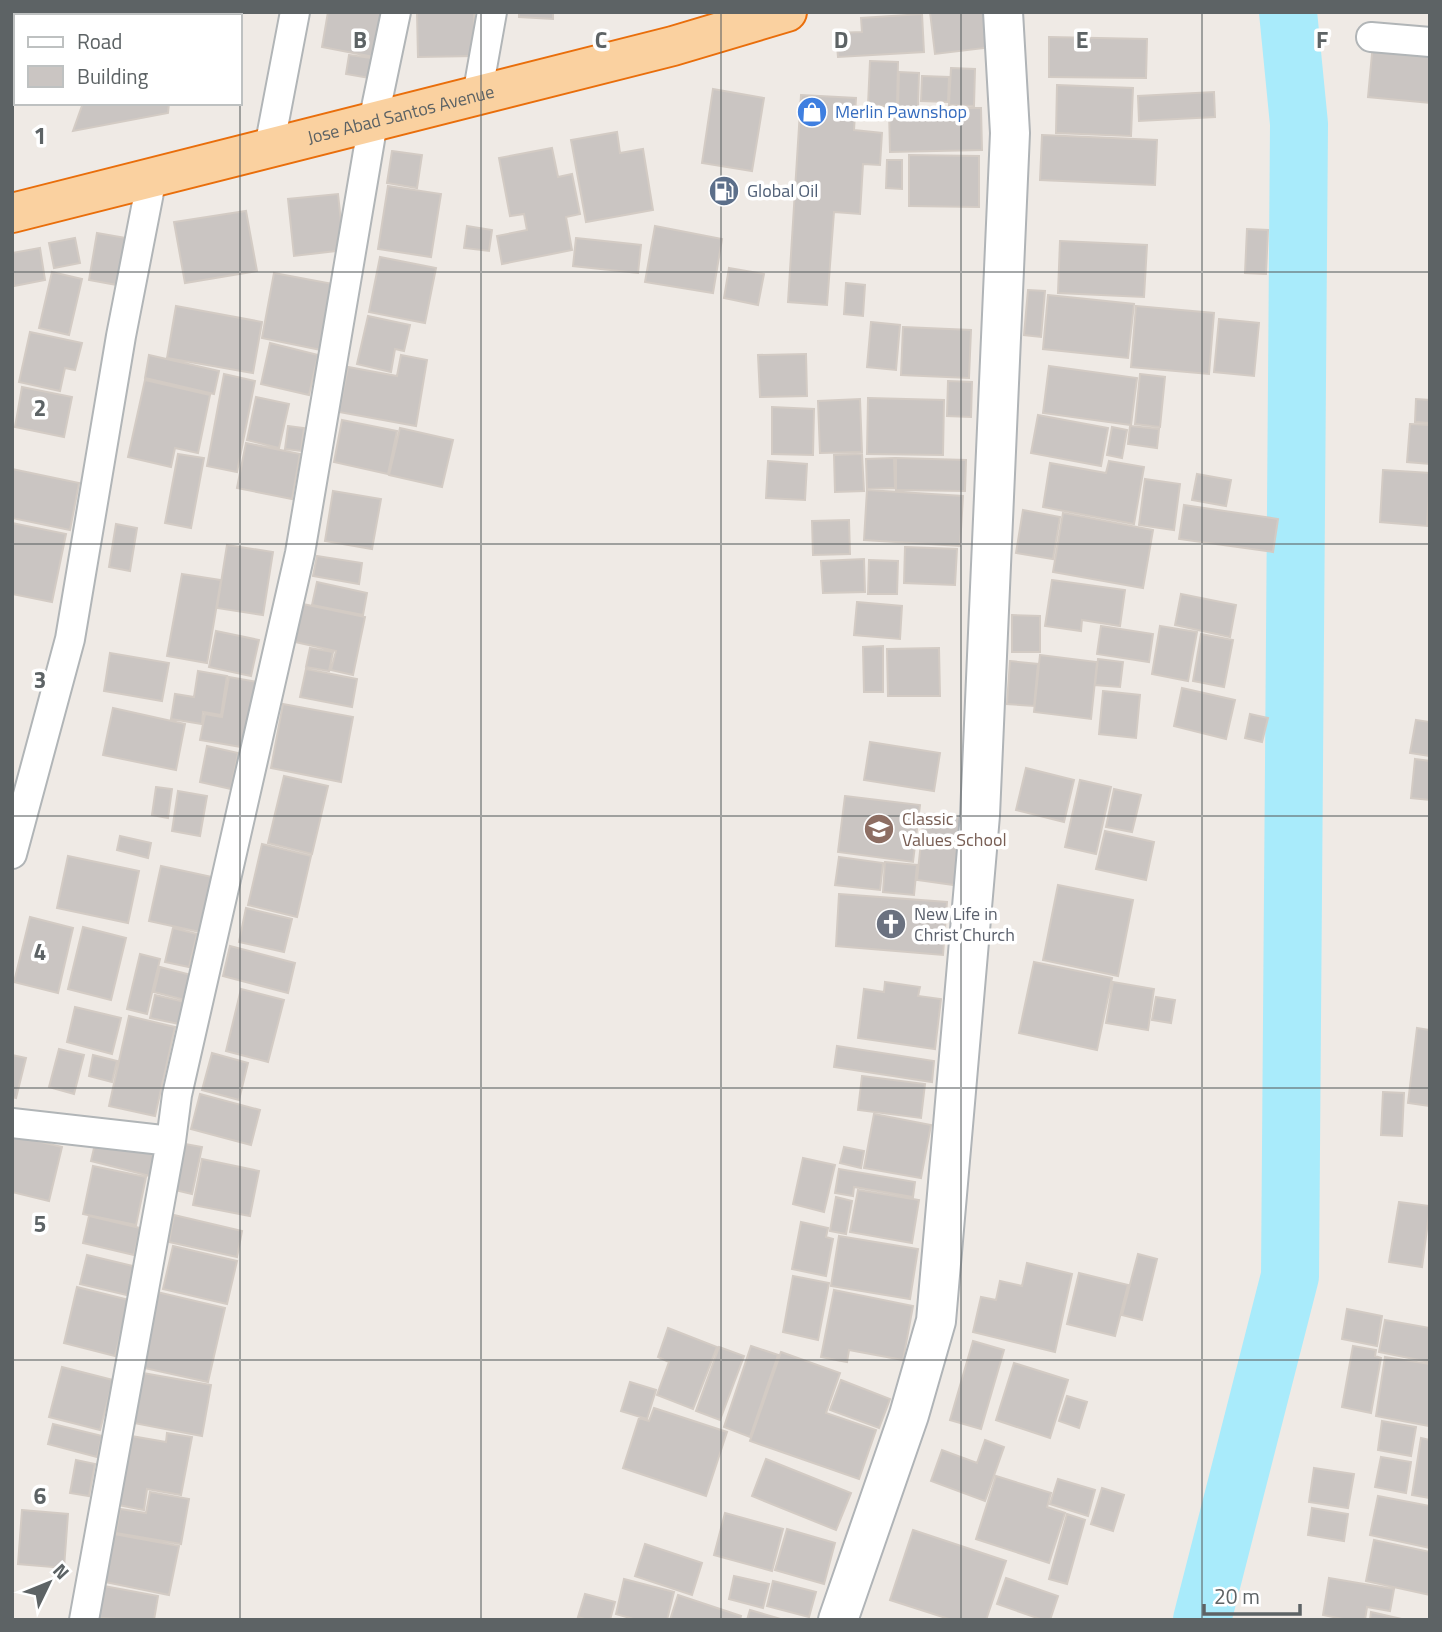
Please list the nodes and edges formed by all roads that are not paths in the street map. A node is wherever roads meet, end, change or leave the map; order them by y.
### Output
1 (295, 12) edge
2 (396, 12) edge
3 (492, 12) edge
4 (786, 12) edge
5 (1003, 12) edge
6 (1371, 37) dead end
7 (1430, 42) edge
8 (477, 96) junction
9 (373, 122) junction
10 (269, 148) junction
11 (152, 177) junction
12 (12, 213) edge
13 (12, 854) edge
14 (12, 1123) edge
15 (172, 1141) junction
16 (84, 1620) edge
17 (838, 1620) edge

1 - 10 street
2 - 9 street
3 - 8 street
4 - 8 highway, Jose Abad Santos Avenue
5 - 17 main road
6 - 7 street
8 - 9 highway, Jose Abad Santos Avenue
9 - 10 highway, Jose Abad Santos Avenue
9 - 15 street
10 - 11 highway, Jose Abad Santos Avenue
11 - 12 highway, Jose Abad Santos Avenue
11 - 13 street
14 - 15 street
15 - 16 street

